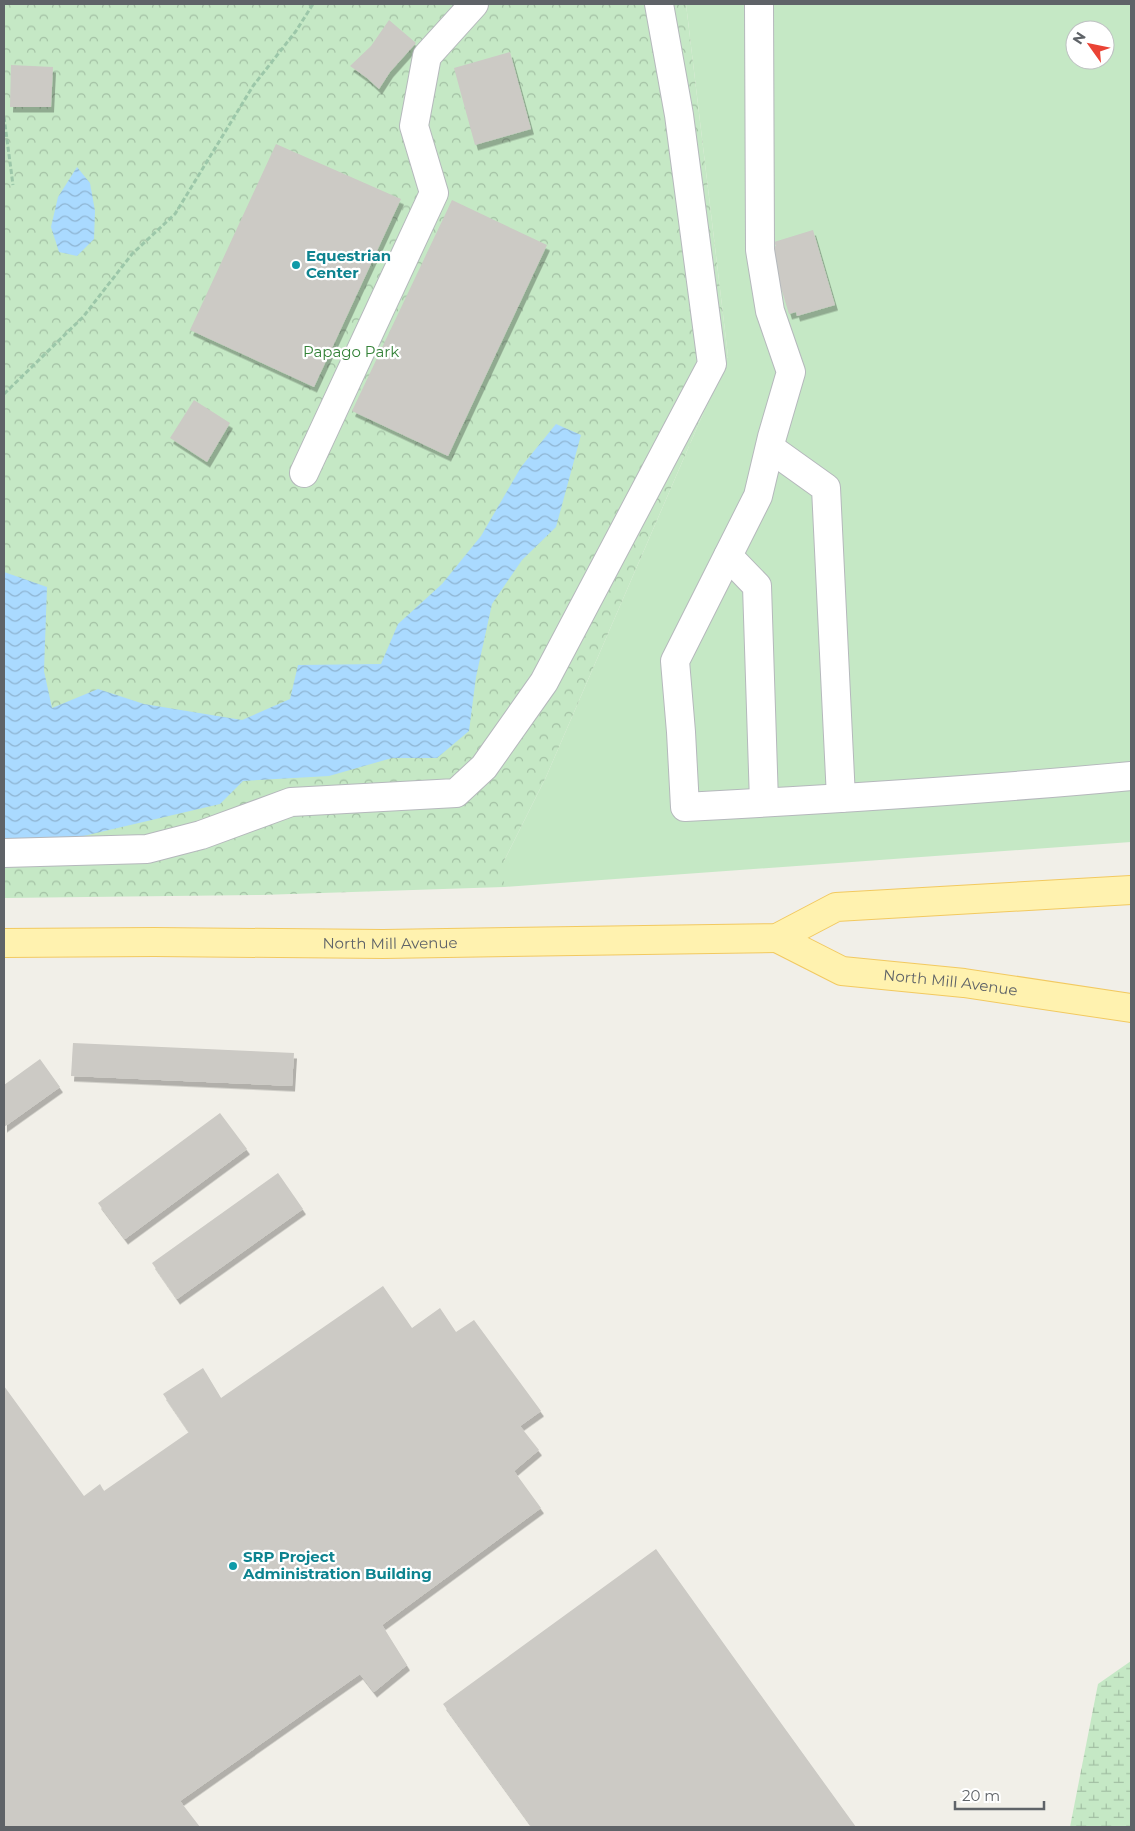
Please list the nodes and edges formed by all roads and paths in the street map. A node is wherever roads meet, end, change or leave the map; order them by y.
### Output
1 (313, 4) edge
2 (474, 4) edge
3 (659, 4) edge
4 (759, 4) edge
5 (4, 117) edge
6 (13, 185) dead end
7 (4, 394) edge
8 (770, 448) junction
9 (304, 473) dead end
10 (728, 556) junction
11 (1131, 776) edge
12 (841, 798) junction
13 (764, 802) junction
14 (4, 853) edge
15 (1131, 890) edge
16 (777, 938) junction
17 (4, 943) edge
18 (1131, 1008) edge

1 - 7 path
2 - 9 lane
3 - 14 lane
4 - 8 lane
5 - 6 path
8 - 10 lane
8 - 12 lane
10 - 13 lane
10 - 13 lane
11 - 12 lane
12 - 13 lane
15 - 16 main road, North Mill Avenue
16 - 17 main road, North Mill Avenue
16 - 18 main road, North Mill Avenue

